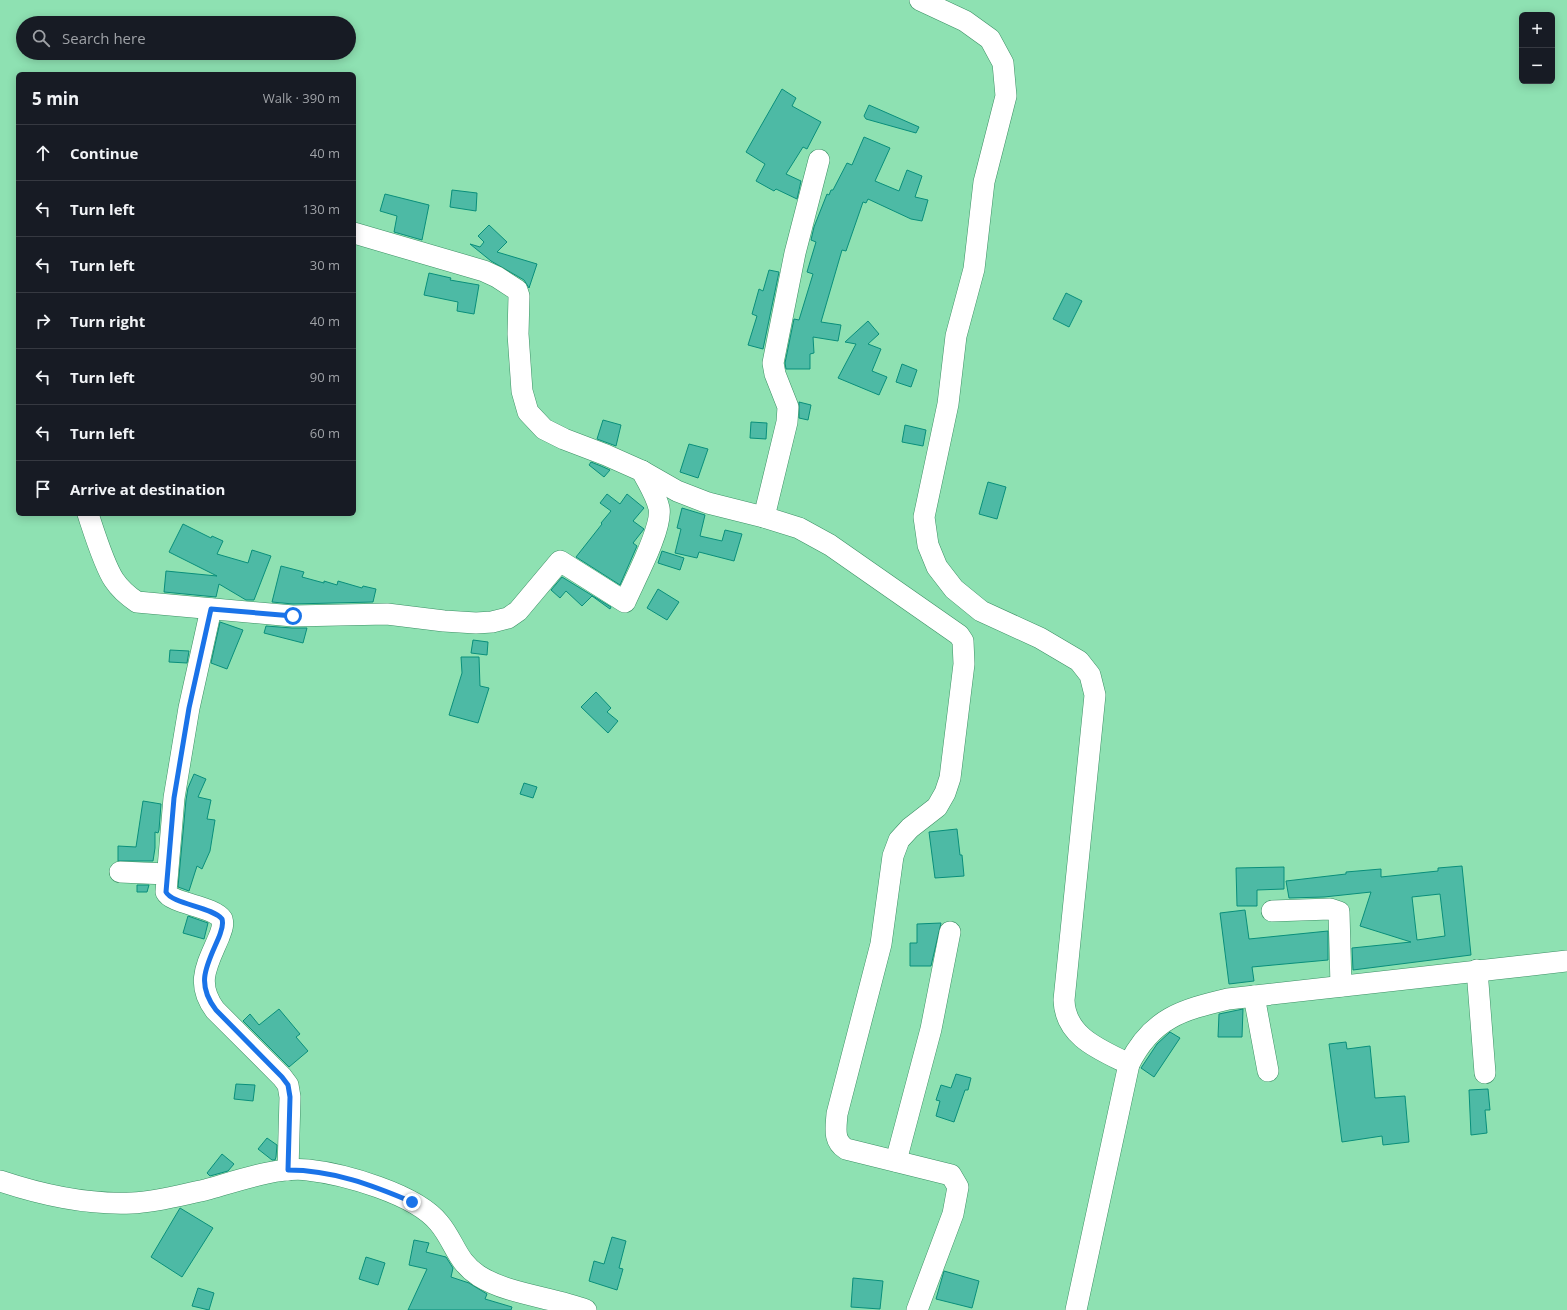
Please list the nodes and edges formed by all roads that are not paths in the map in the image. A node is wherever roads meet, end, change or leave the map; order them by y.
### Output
1 (920, 0) edge
2 (819, 160) dead end
3 (356, 234) edge
4 (642, 472) junction
5 (89, 516) edge
6 (764, 517) junction
7 (211, 609) junction
8 (120, 872) dead end
9 (167, 874) junction
10 (1272, 911) dead end
11 (950, 932) dead end
12 (1567, 961) edge
13 (1477, 970) junction
14 (1342, 986) junction
15 (1254, 996) junction
16 (1129, 1064) junction
17 (1268, 1071) dead end
18 (1485, 1073) dead end
19 (896, 1161) junction
20 (288, 1170) junction
21 (0, 1181) edge
22 (586, 1310) edge
23 (917, 1310) edge
24 (1076, 1310) edge

1 - 16 street
2 - 6 street
3 - 4 street
4 - 6 street
4 - 7 street
5 - 7 street
6 - 19 street
7 - 9 street
8 - 9 street
9 - 20 street
10 - 14 street
11 - 19 street
12 - 13 street
13 - 14 street
13 - 18 street
14 - 15 street
15 - 16 street
15 - 17 street
16 - 24 street
19 - 23 street
20 - 21 street
20 - 22 street

